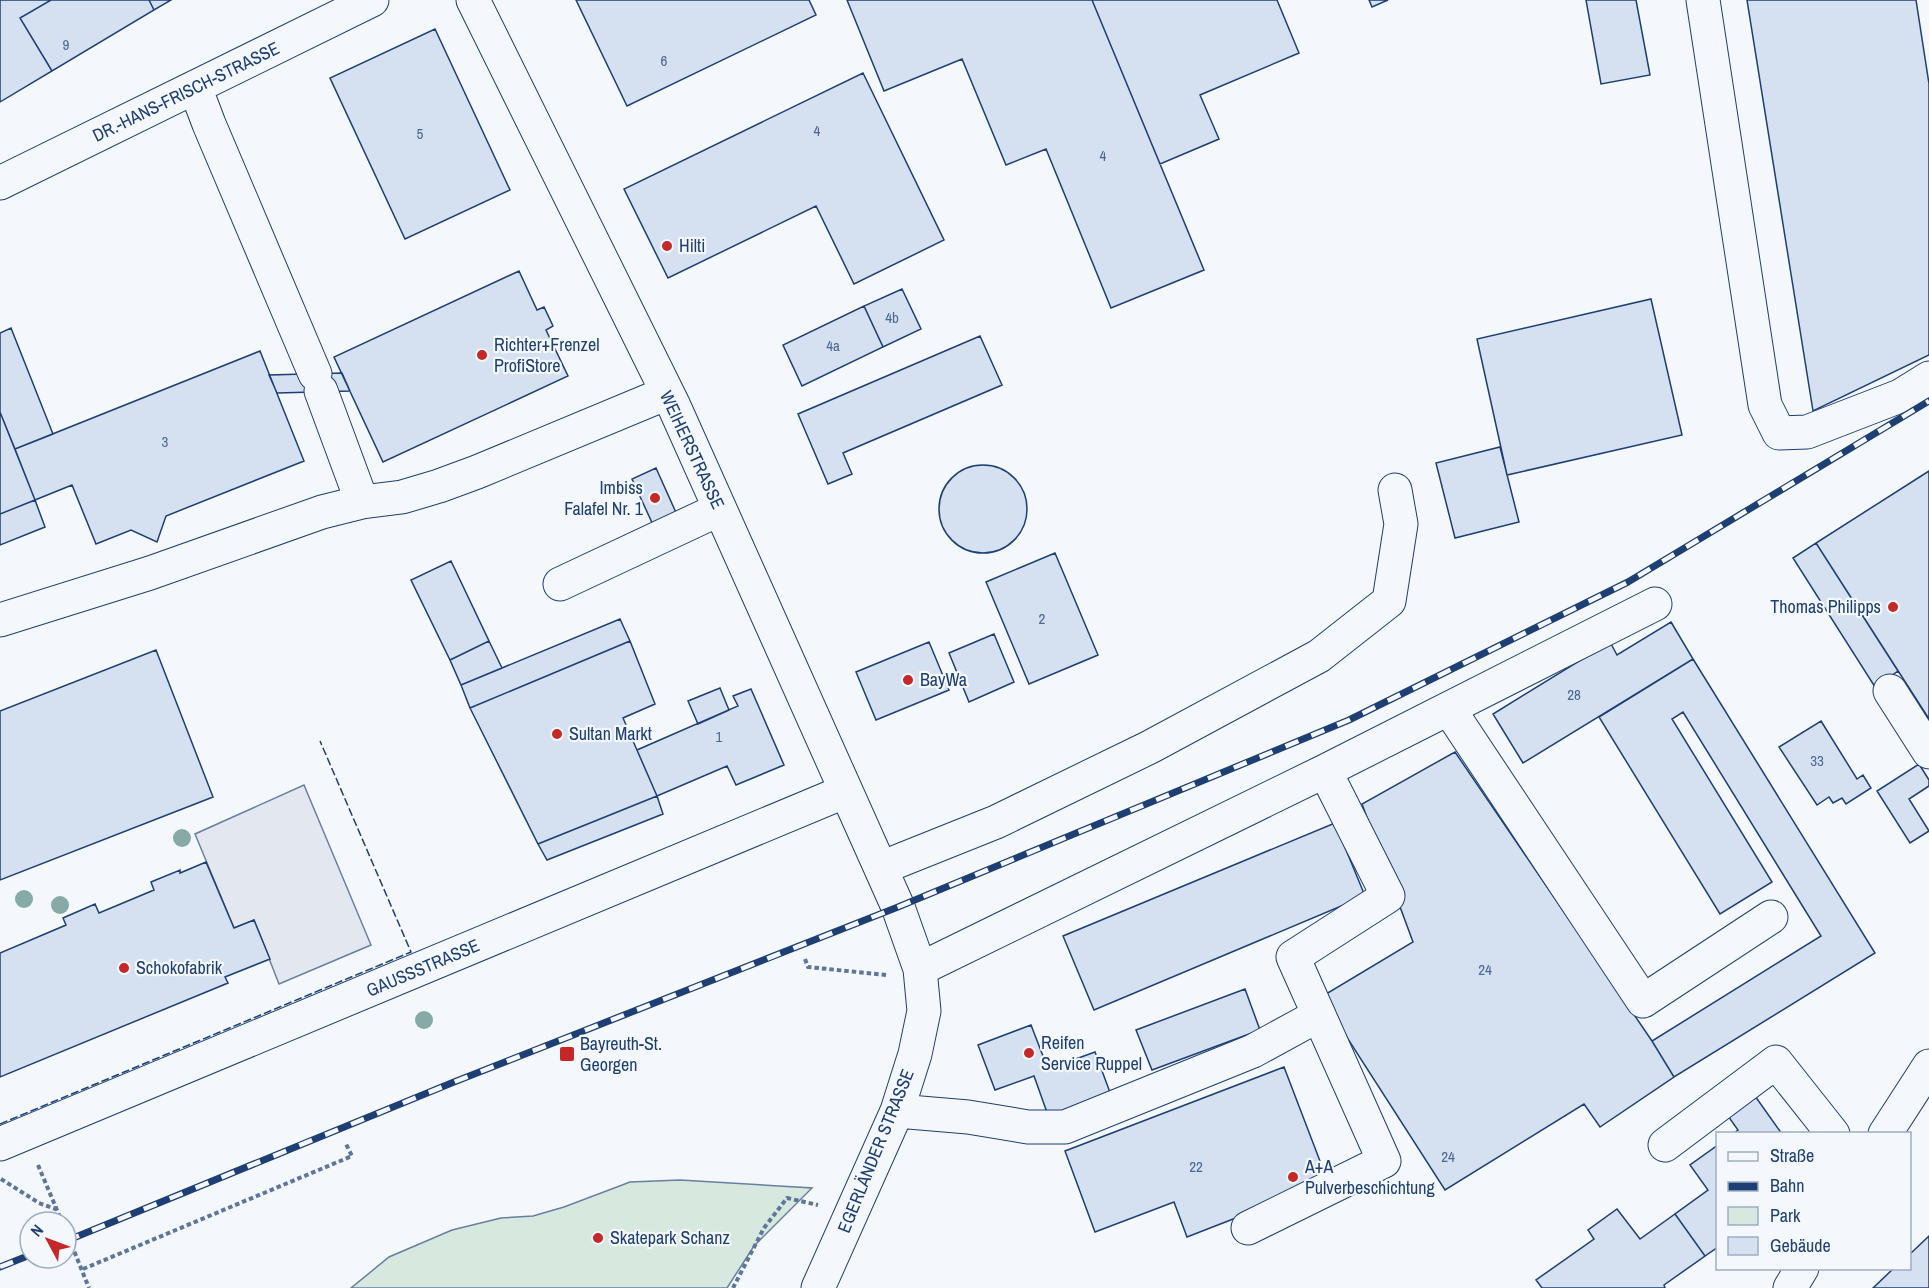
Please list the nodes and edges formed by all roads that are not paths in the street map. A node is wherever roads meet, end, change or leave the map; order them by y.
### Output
1 (372, 0) edge
2 (473, 0) edge
3 (1703, 0) edge
4 (195, 87) junction
5 (0, 183) edge
6 (1929, 378) edge
7 (667, 393) junction
8 (1395, 490) dead end
9 (362, 502) junction
10 (720, 510) junction
11 (560, 584) dead end
12 (1655, 604) dead end
13 (0, 620) edge
14 (1890, 691) dead end
15 (1449, 709) junction
16 (1929, 752) edge
17 (1326, 771) junction
18 (846, 791) junction
19 (881, 868) junction
20 (898, 907) joint
21 (1771, 917) dead end
22 (920, 969) junction
23 (1319, 1015) junction
24 (1929, 1066) edge
25 (897, 1111) junction
26 (1831, 1132) edge
27 (1886, 1132) edge
28 (13, 1139) edge
29 (1665, 1145) dead end
30 (1248, 1228) dead end
31 (1801, 1270) edge
32 (818, 1288) edge
33 (1790, 1288) edge

1 - 4 street, DR.-HANS-FRISCH-STRASSE
2 - 7 street, WEIHERSTRASSE
3 - 6 street
4 - 5 street, DR.-HANS-FRISCH-STRASSE
4 - 9 street
7 - 9 street
7 - 10 street, WEIHERSTRASSE
8 - 19 street
9 - 13 street
10 - 11 street
10 - 18 street, WEIHERSTRASSE
12 - 15 street
14 - 16 street
15 - 17 street
15 - 21 street
17 - 22 street
17 - 23 street
18 - 19 street, WEIHERSTRASSE
18 - 28 street, GAUSSSTRASSE
19 - 20 street, WEIHERSTRASSE
20 - 22 street, EGERLÄNDER STRASSE
22 - 25 street, EGERLÄNDER STRASSE
23 - 25 street
23 - 30 street
24 - 27 street
25 - 32 street, EGERLÄNDER STRASSE
26 - 29 street
31 - 33 street

